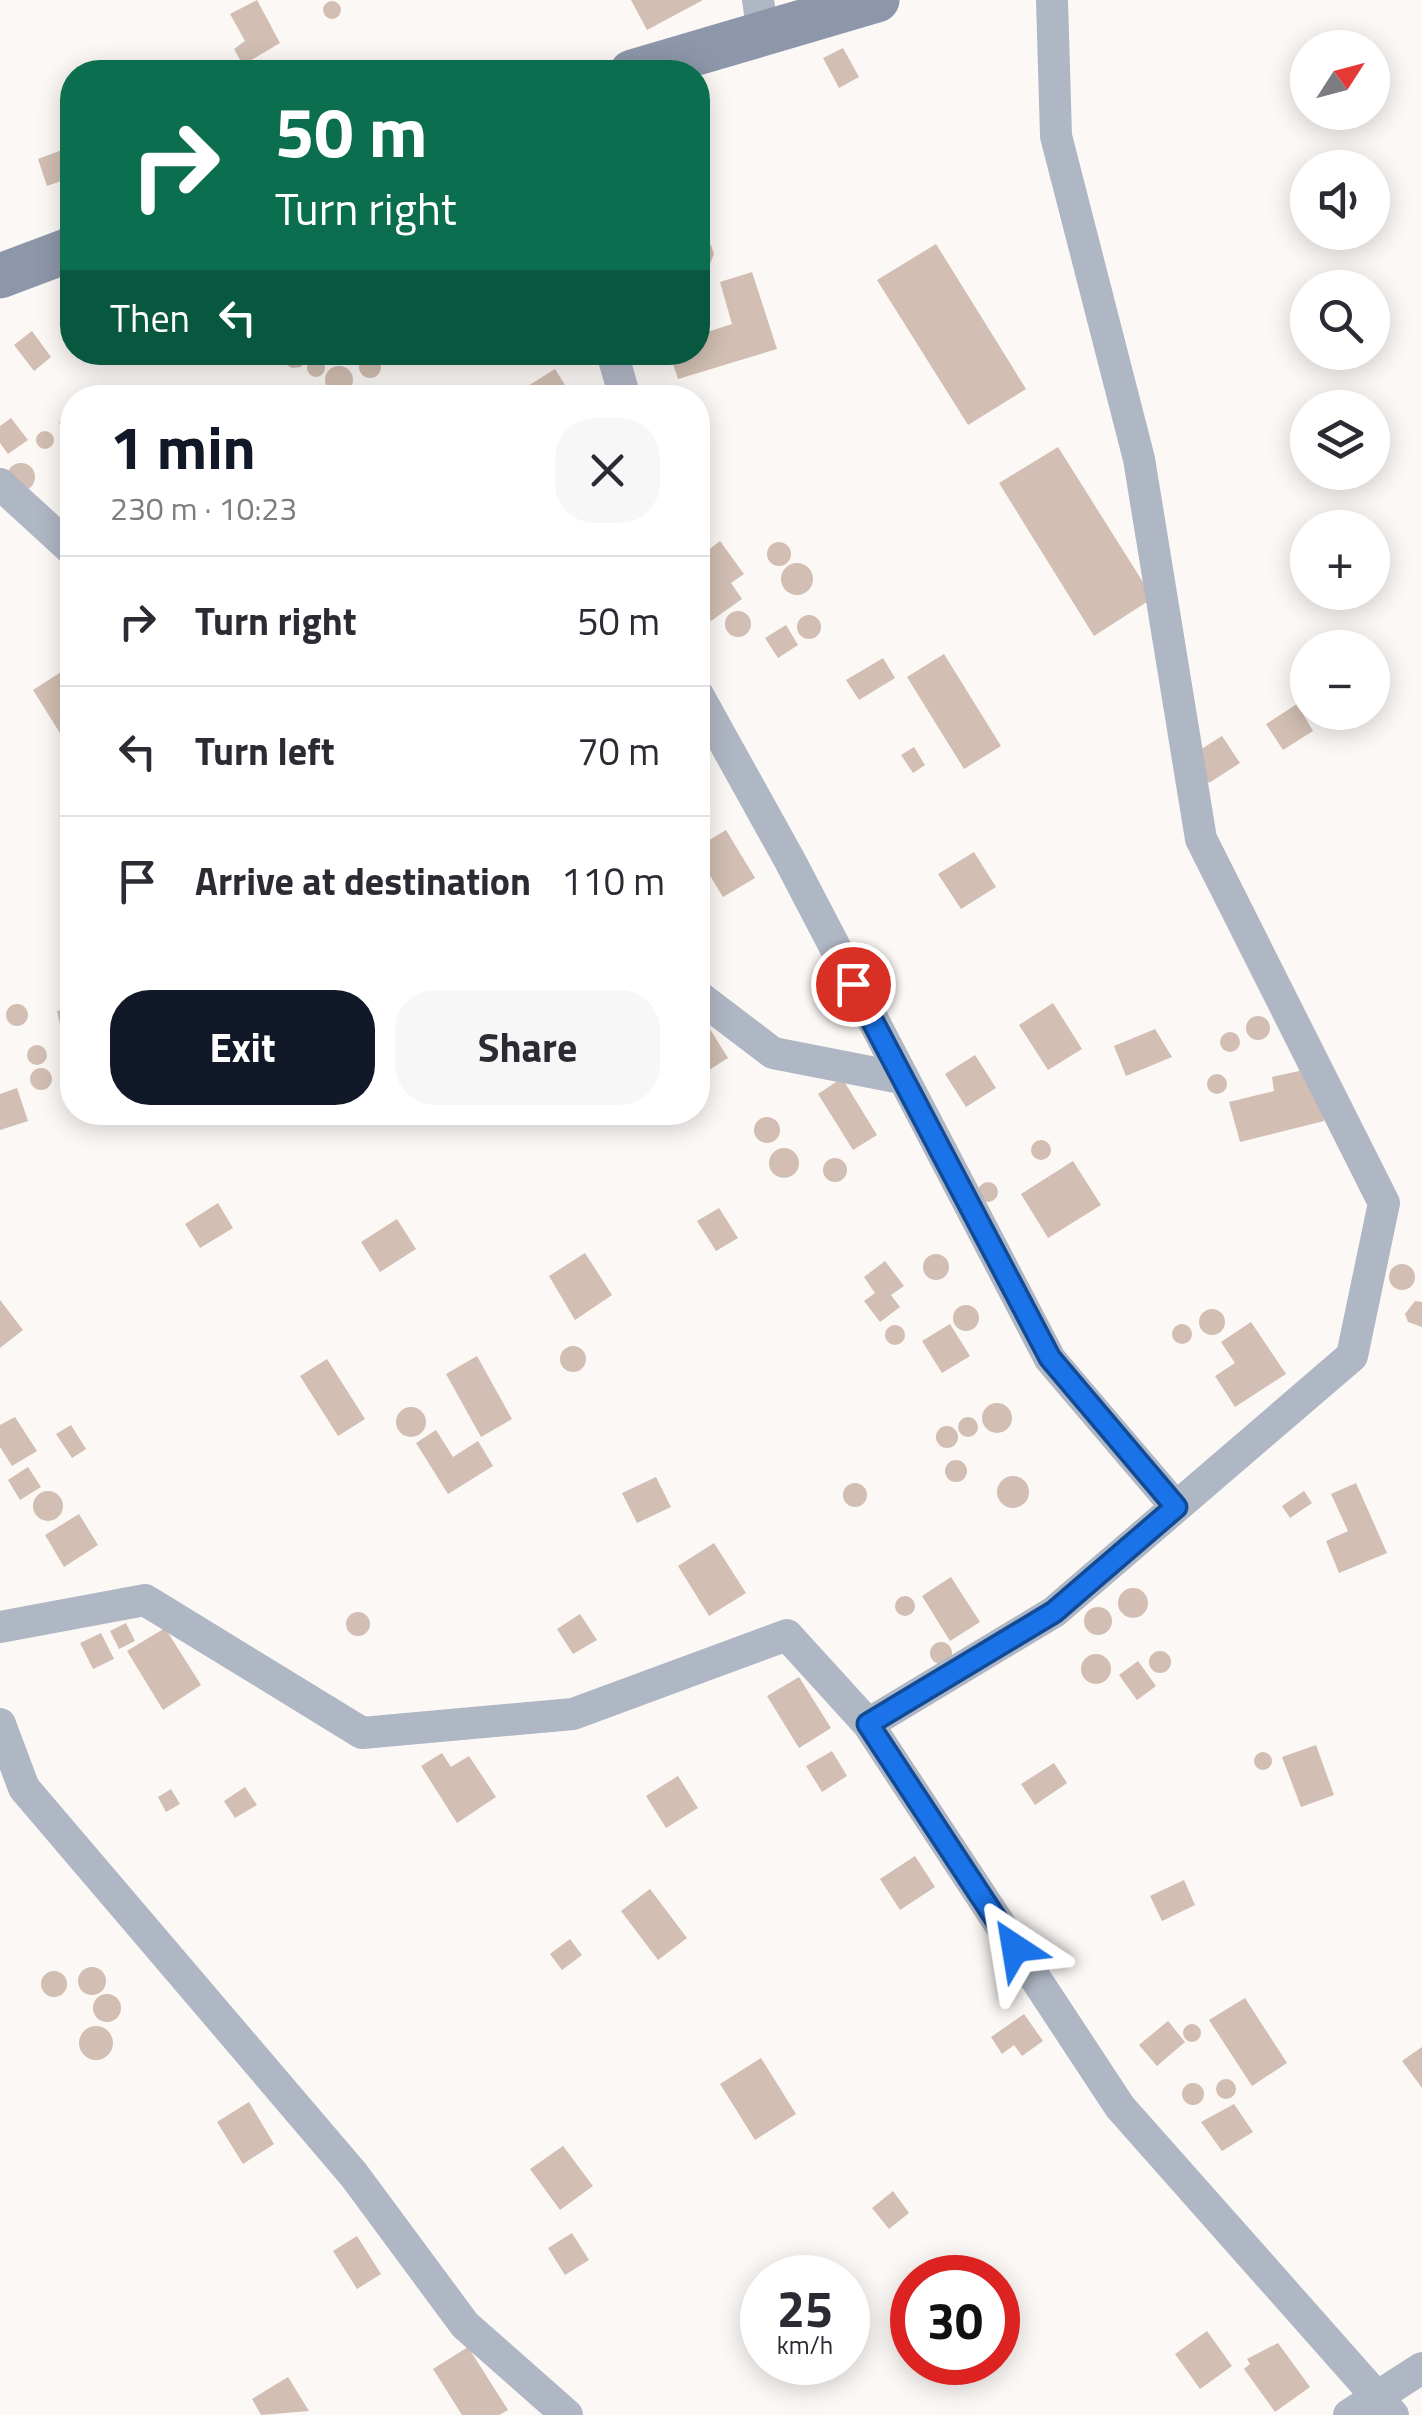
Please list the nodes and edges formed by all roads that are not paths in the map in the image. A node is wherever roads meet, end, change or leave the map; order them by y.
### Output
1 (877, 0) edge
2 (1052, 0) edge
3 (760, 17) edge
4 (660, 60) edge
5 (60, 253) edge
6 (0, 276) edge
7 (0, 484) edge
8 (60, 539) edge
9 (710, 716) edge
10 (710, 1005) edge
11 (901, 1078) junction
12 (1176, 1507) junction
13 (0, 1627) edge
14 (0, 1724) edge
15 (868, 1724) junction
16 (12, 1793) edge
17 (1422, 2368) edge
18 (1384, 2406) edge
19 (566, 2415) edge
20 (1348, 2415) edge

1 - 3 street
2 - 12 street
3 - 4 street
5 - 6 street
7 - 8 street
9 - 11 street
10 - 11 street
11 - 12 street
12 - 15 street
13 - 15 street
14 - 16 street
15 - 18 street
16 - 19 street
17 - 18 street
18 - 20 street

